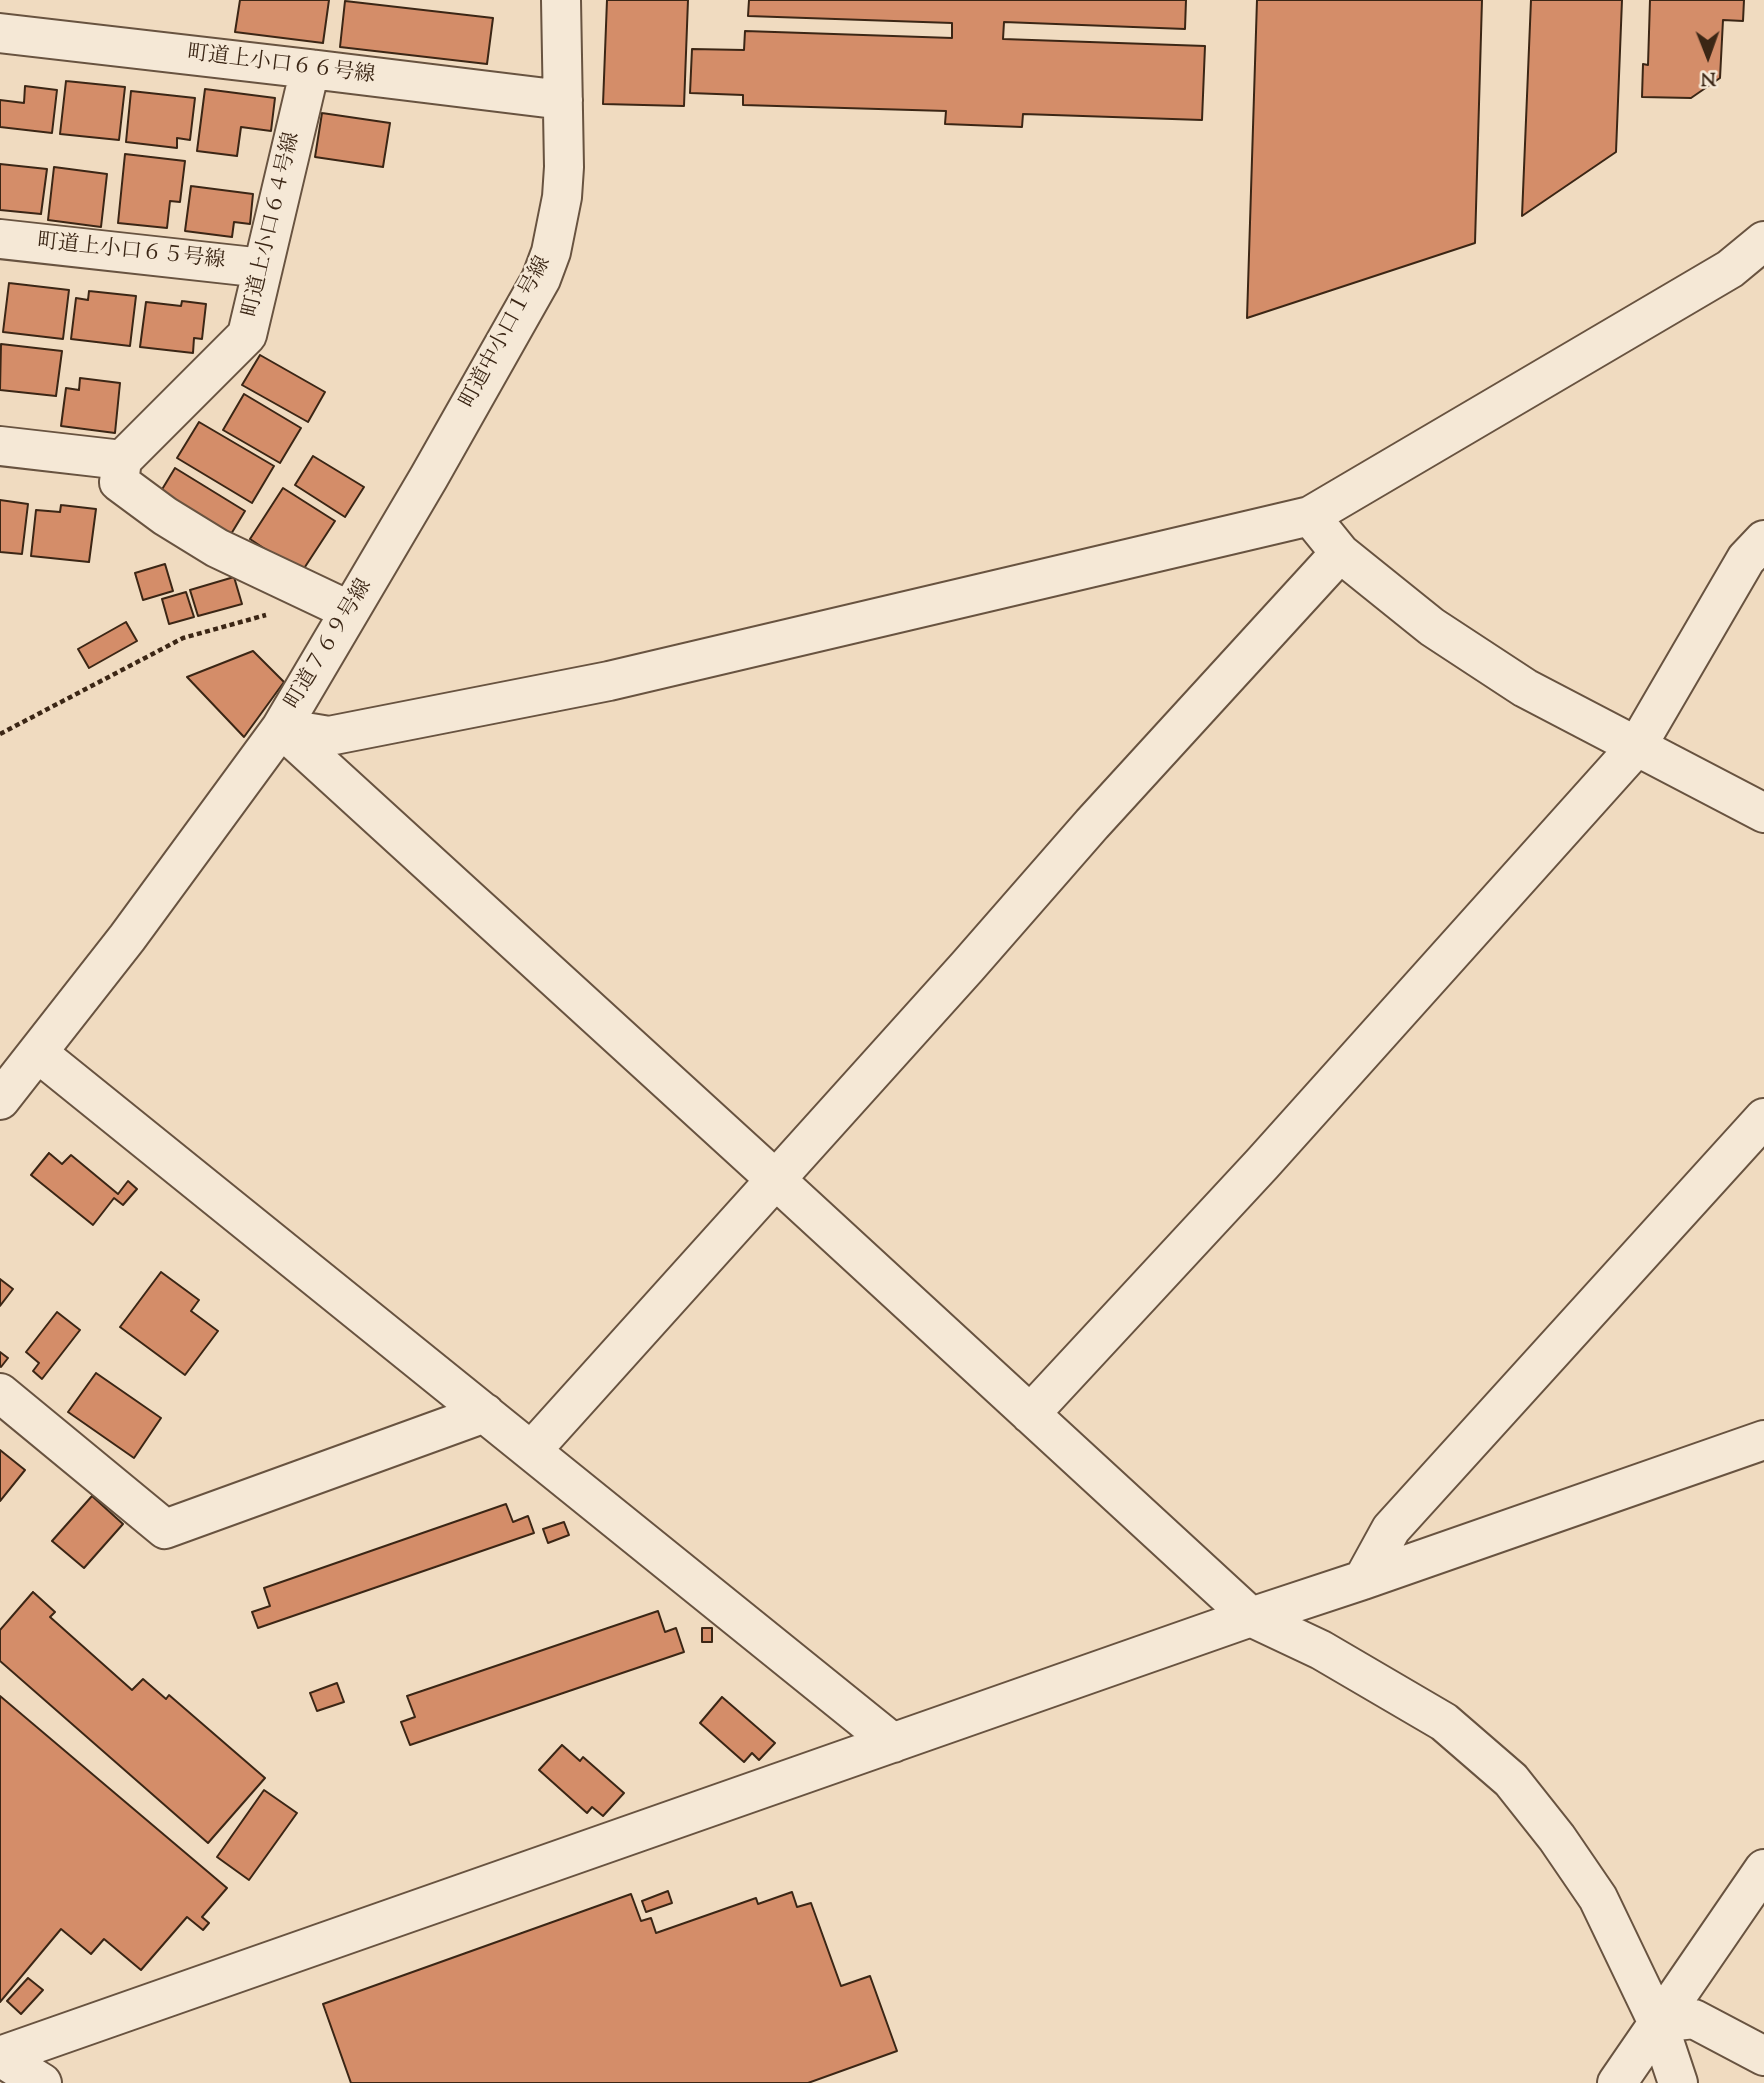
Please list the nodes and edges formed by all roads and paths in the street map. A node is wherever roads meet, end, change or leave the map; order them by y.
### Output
1 (561, 0) edge
2 (0, 33) edge
3 (310, 69) junction
4 (563, 100) junction
5 (0, 239) edge
6 (1764, 241) edge
7 (263, 268) junction
8 (0, 446) edge
9 (122, 460) junction
10 (1310, 516) junction
11 (1764, 540) edge
12 (1340, 553) junction
13 (364, 588) junction
14 (271, 614) dead end
15 (281, 728) junction
16 (0, 734) edge
17 (1637, 746) junction
18 (1764, 813) edge
19 (38, 1053) junction
20 (0, 1100) edge
21 (1764, 1118) edge
22 (775, 1179) junction
23 (0, 1393) edge
24 (485, 1413) junction
25 (1030, 1414) junction
26 (1764, 1440) edge
27 (532, 1450) junction
28 (1363, 1580) junction
29 (1251, 1617) junction
30 (893, 1743) junction
31 (1764, 1870) edge
32 (1658, 2023) junction
33 (0, 2056) edge
34 (1764, 2056) edge
35 (41, 2083) edge
36 (1617, 2083) edge
37 (1678, 2083) edge

1 - 4 street, 町道中小口１号線
2 - 3 street, 町道上小口６６号線
3 - 4 street, 町道上小口６６号線
3 - 7 street, 町道上小口６４号線
4 - 13 street, 町道中小口１号線
5 - 7 street, 町道上小口６５号線
6 - 10 street
7 - 9 street, 町道上小口６４号線
8 - 9 street
9 - 13 street
10 - 12 street
10 - 15 street
11 - 17 street
12 - 17 street
12 - 22 street
13 - 15 street, 町道７６９号線
14 - 16 path
15 - 19 street, 町道７６９号線
15 - 22 street
17 - 18 street
17 - 25 street
19 - 20 street, 町道７６９号線
19 - 24 street
21 - 28 street
22 - 25 street
22 - 27 street
23 - 24 street
24 - 27 street
25 - 29 street
26 - 28 street
27 - 30 street
28 - 29 street
29 - 30 street
29 - 32 street
30 - 33 street
31 - 32 street
32 - 34 street
32 - 36 street
32 - 37 street
33 - 35 street

